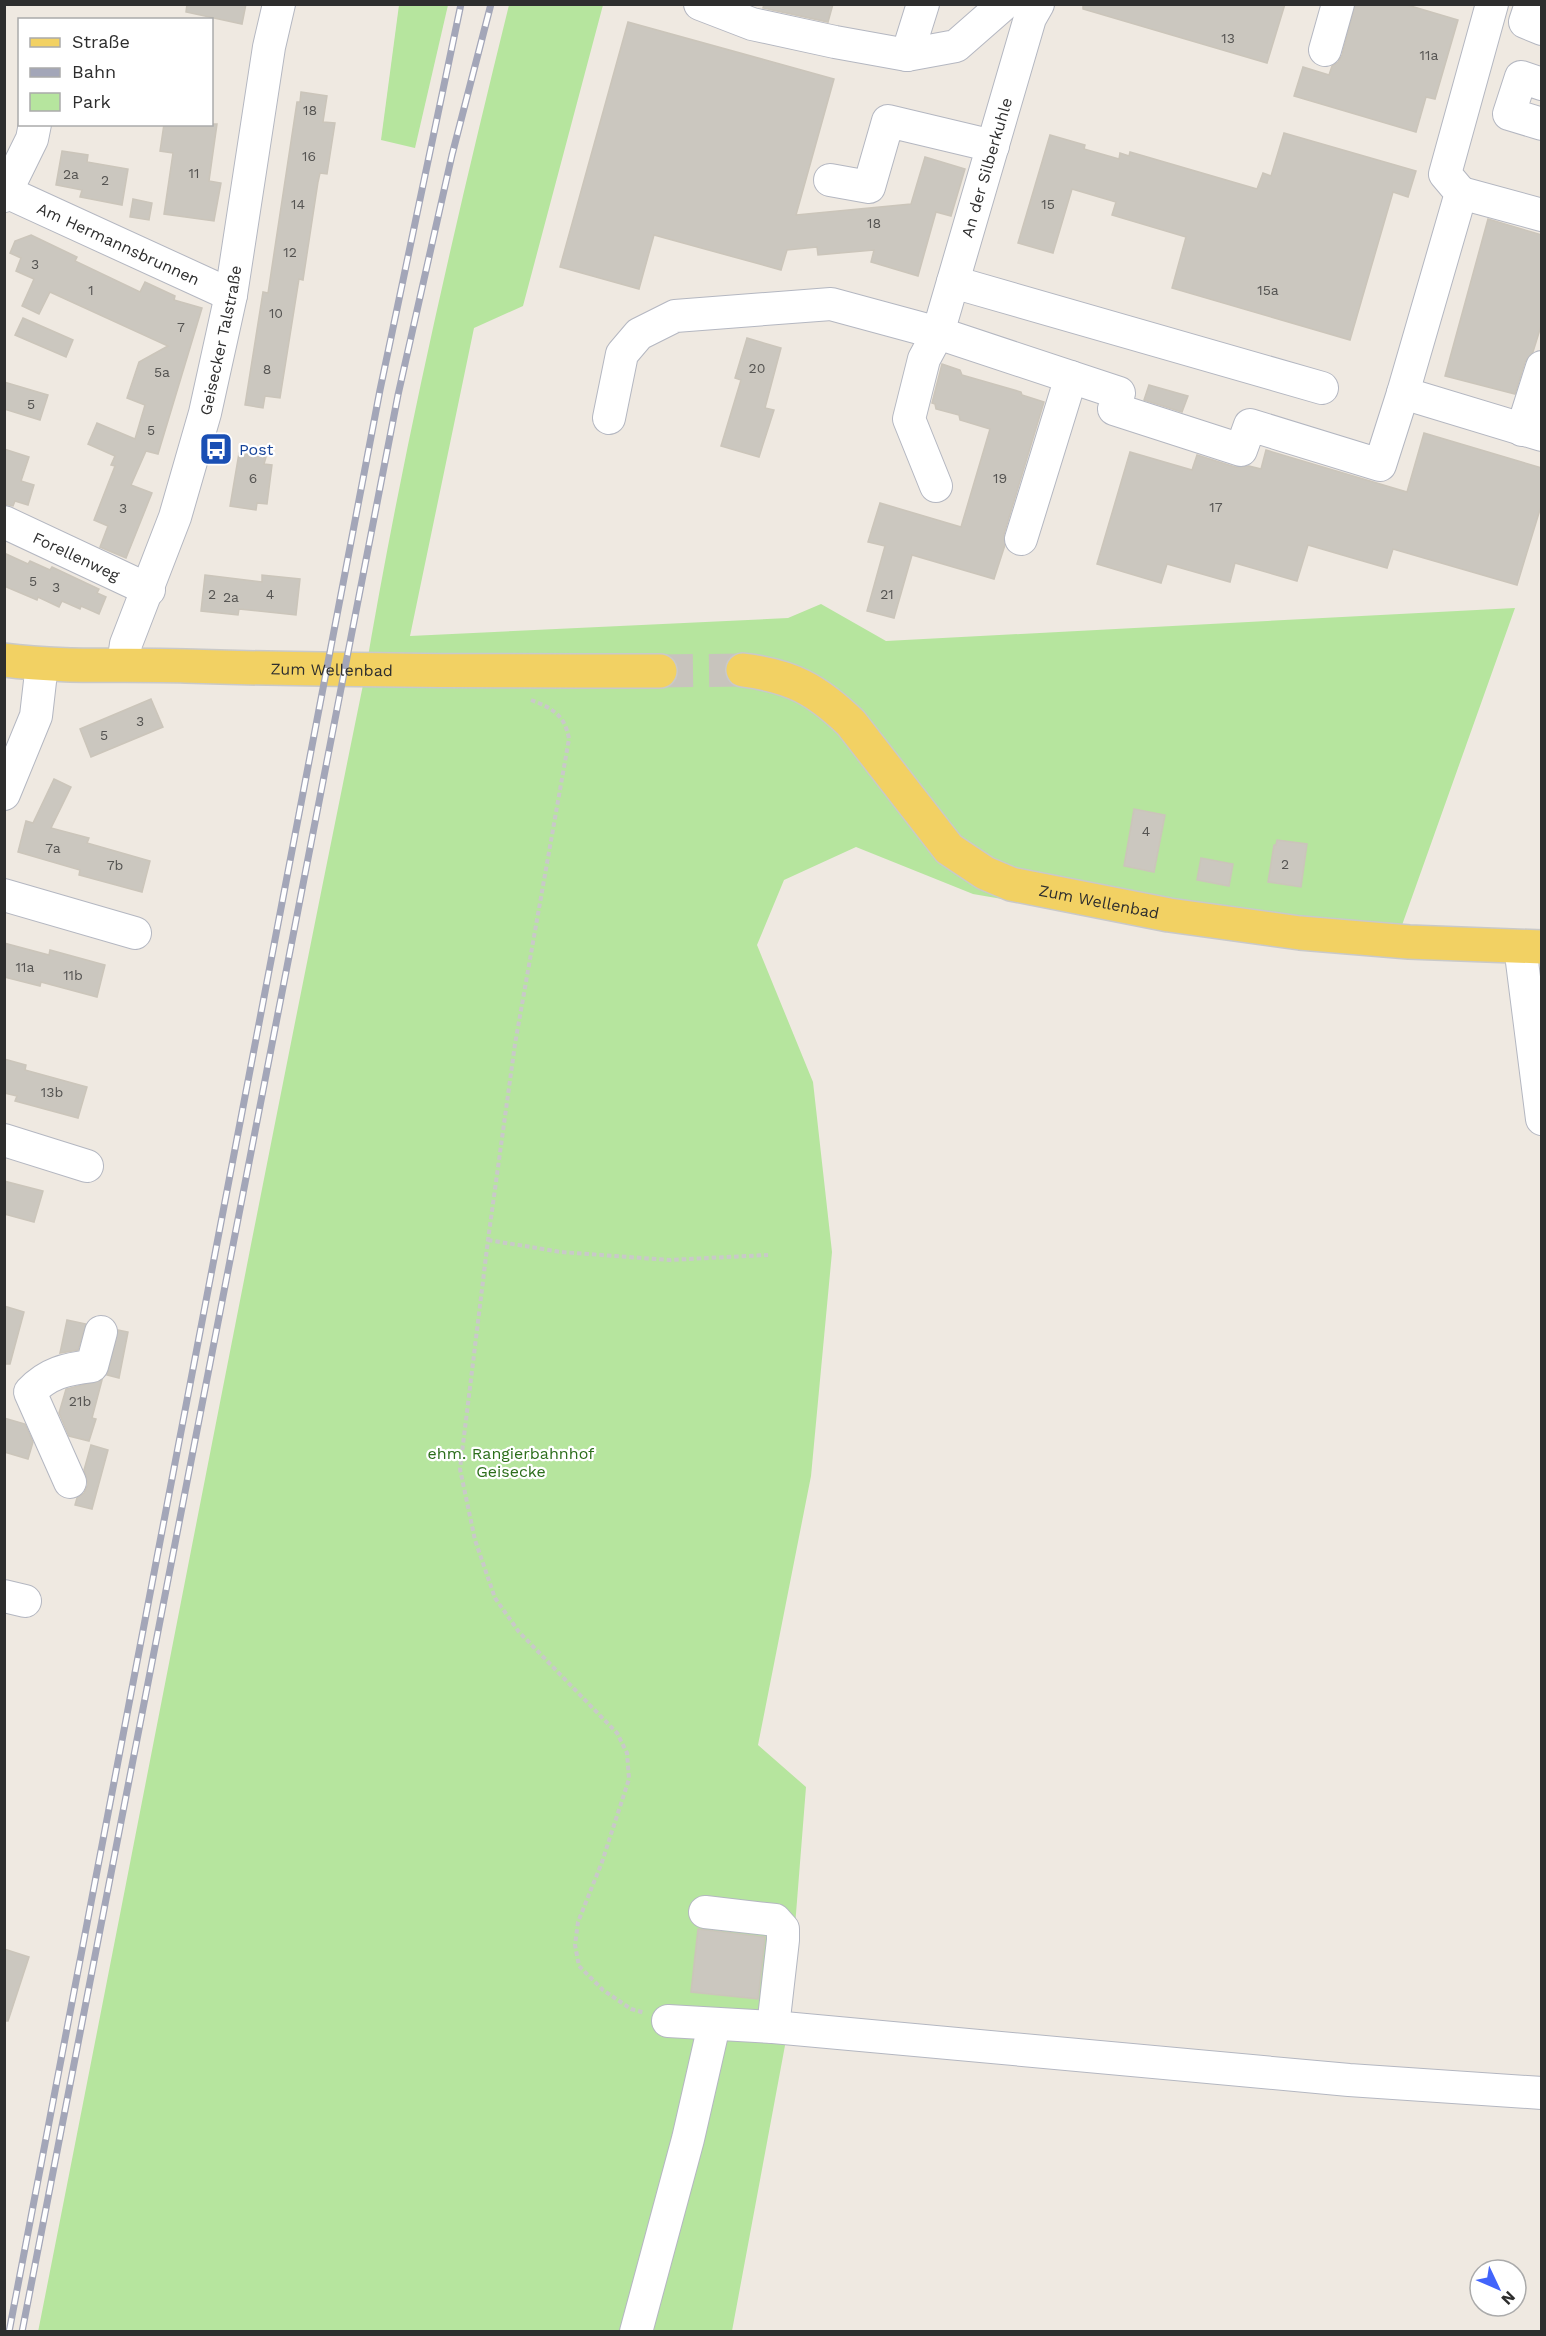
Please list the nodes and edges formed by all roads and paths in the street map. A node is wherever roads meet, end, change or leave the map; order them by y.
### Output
1 (279, 4) edge
2 (700, 4) edge
3 (923, 4) edge
4 (1004, 4) edge
5 (1038, 4) edge
6 (1338, 4) edge
7 (1492, 4) edge
8 (1531, 4) edge
9 (1542, 29) edge
10 (1325, 50) dead end
11 (907, 55) junction
12 (1542, 84) edge
13 (1542, 124) edge
14 (35, 126) edge
15 (993, 146) junction
16 (830, 180) dead end
17 (5, 193) edge
18 (1461, 193) junction
19 (1542, 215) edge
20 (953, 282) junction
21 (231, 295) junction
22 (938, 333) junction
23 (1542, 367) edge
24 (1071, 377) junction
25 (1322, 388) dead end
26 (1403, 393) junction
27 (609, 418) dead end
28 (1532, 433) edge
29 (936, 486) dead end
30 (4, 522) edge
31 (1021, 539) dead end
32 (149, 590) junction
33 (4, 660) edge
34 (42, 664) junction
35 (123, 665) junction
36 (743, 670) tunnel mouth
37 (660, 671) tunnel mouth
38 (524, 697) dead end
39 (4, 794) edge
40 (4, 895) edge
41 (135, 933) dead end
42 (1531, 947) edge
43 (1542, 1119) edge
44 (4, 1140) edge
45 (87, 1166) dead end
46 (488, 1240) junction
47 (768, 1255) dead end
48 (101, 1332) dead end
49 (17, 1388) edge
50 (70, 1482) dead end
51 (705, 1912) dead end
52 (669, 2021) joint
53 (714, 2025) junction
54 (773, 2027) junction
55 (1542, 2093) edge
56 (636, 2331) edge

1 - 21 street, Geisecker Talstraße
2 - 11 street
3 - 11 street
4 - 11 street
5 - 15 street, An der Silberkuhle
6 - 10 street
7 - 18 street
8 - 9 street
12 - 13 street
14 - 17 street, Am Hermannsbrunnen
15 - 16 street
15 - 20 street, An der Silberkuhle
17 - 21 street, Am Hermannsbrunnen
18 - 19 street
18 - 26 street
20 - 22 street, An der Silberkuhle
20 - 25 street
21 - 32 street, Geisecker Talstraße
22 - 24 street
22 - 27 street
22 - 29 street, An der Silberkuhle
23 - 28 street
24 - 26 street
24 - 31 street
26 - 28 street
30 - 32 street, Forellenweg
32 - 35 street, Geisecker Talstraße
33 - 34 main road, Zum Wellenbad
34 - 35 main road, Zum Wellenbad
34 - 39 street
35 - 37 main road, Zum Wellenbad
36 - 42 main road, Zum Wellenbad
38 - 46 path
40 - 41 street
42 - 43 street
44 - 45 street
46 - 47 path
46 - 52 path
48 - 49 street
49 - 50 street
51 - 54 street
52 - 53 street
53 - 54 street
53 - 56 street
54 - 55 street

